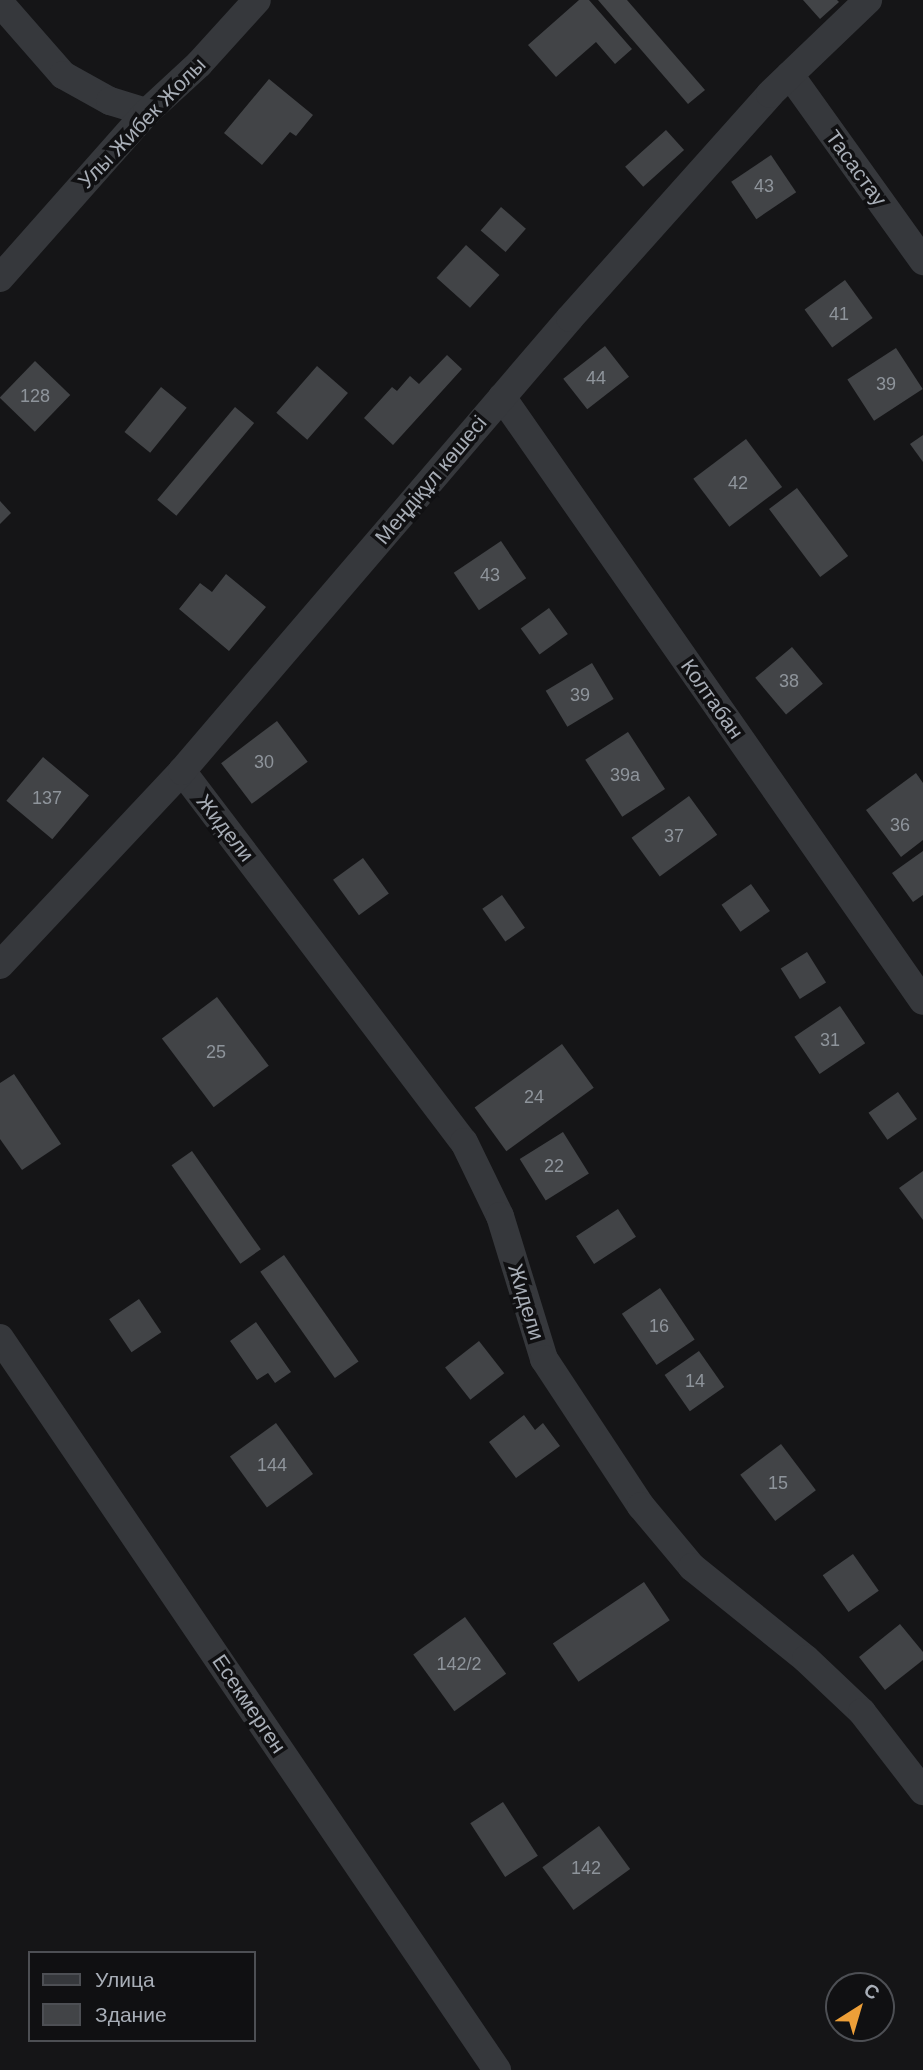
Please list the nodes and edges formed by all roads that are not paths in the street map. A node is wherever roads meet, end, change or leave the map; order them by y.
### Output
1 (257, 0) edge
2 (868, 0) edge
3 (0, 3) edge
4 (790, 75) junction
5 (147, 112) junction
6 (923, 261) edge
7 (0, 278) edge
8 (502, 397) junction
9 (182, 771) junction
10 (0, 965) edge
11 (923, 1001) edge
12 (0, 1338) edge
13 (923, 1791) edge
14 (497, 2070) edge

1 - 5 street, Улы Жибек Жолы
2 - 4 street, Меңдіқұл көшесі
3 - 5 street
4 - 6 street, Тасастау
4 - 8 street, Меңдіқұл көшесі
5 - 7 street, Улы Жибек Жолы
8 - 9 street, Меңдіқұл көшесі
8 - 11 street, Колтабан
9 - 10 street, Меңдіқұл көшесі
9 - 13 street, Жидели
12 - 14 street, Eсекмерген

